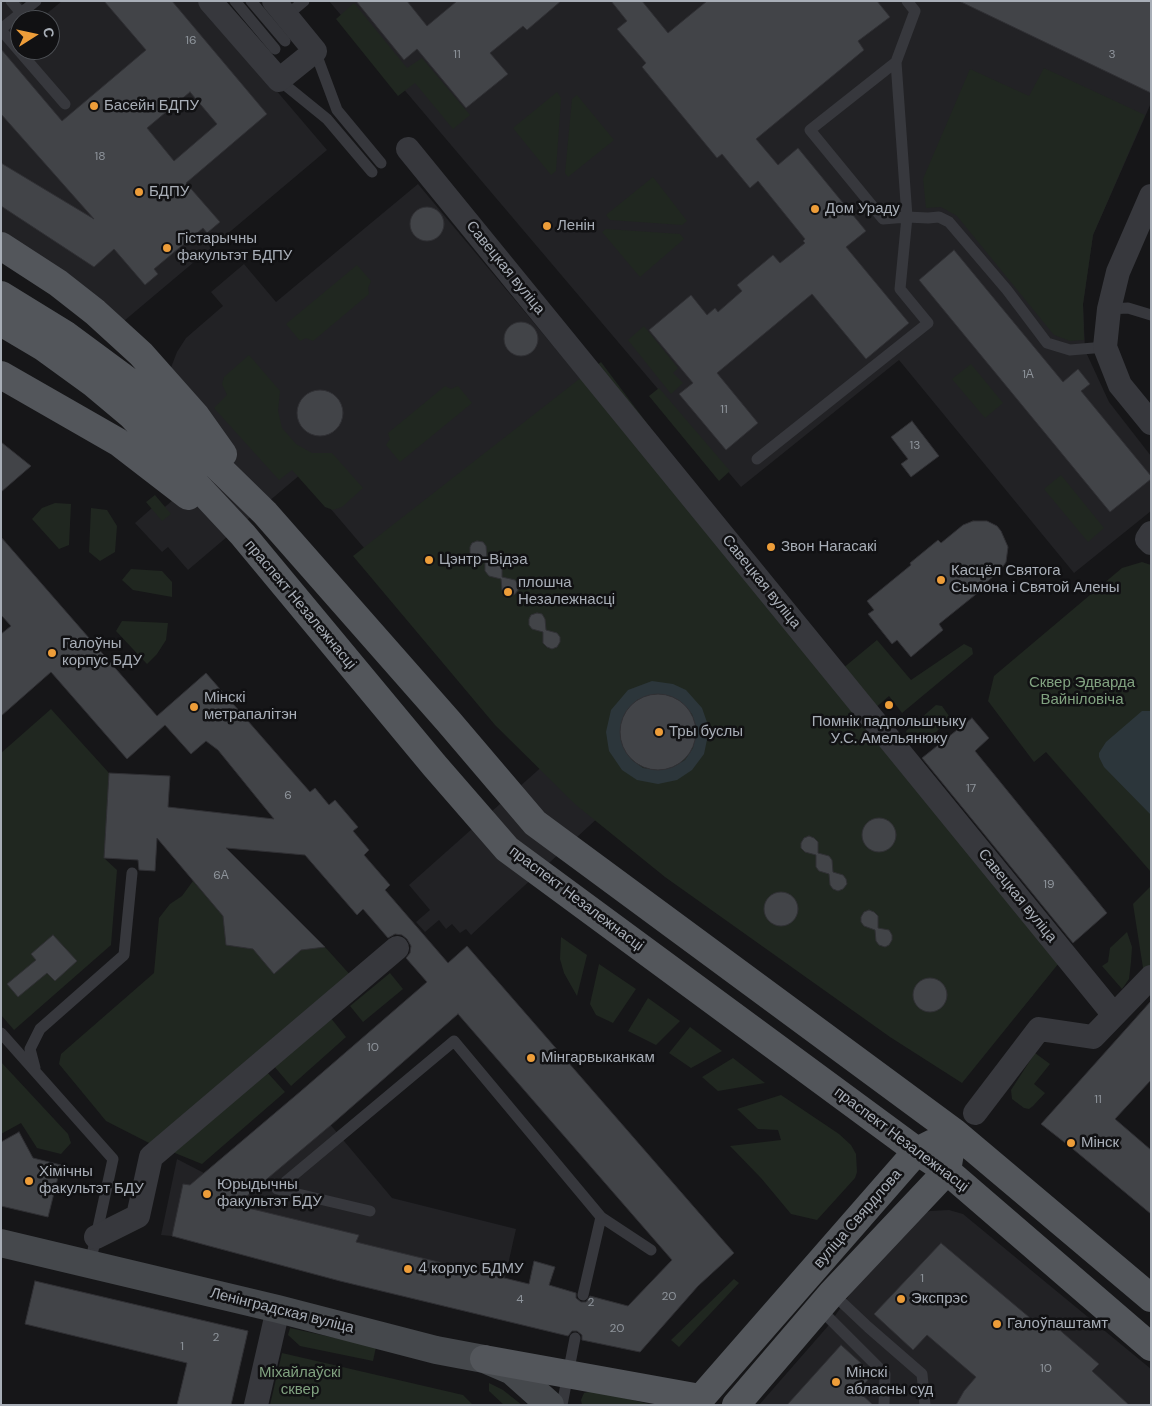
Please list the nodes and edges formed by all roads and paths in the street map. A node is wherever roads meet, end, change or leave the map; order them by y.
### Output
1 (36, 1) edge
2 (210, 1) edge
3 (235, 1) edge
4 (251, 1) edge
5 (304, 1) edge
6 (907, 1) edge
7 (917, 6) edge
8 (280, 9) edge
9 (25, 10) edge
10 (1, 30) edge
11 (285, 40) dead end
12 (275, 49) dead end
13 (315, 52) junction
14 (896, 62) junction
15 (279, 80) junction
16 (65, 104) dead end
17 (408, 149) dead end
18 (382, 164) dead end
19 (372, 172) dead end
20 (1151, 196) edge
21 (907, 216) junction
22 (1, 246) edge
23 (1, 295) edge
24 (1109, 309) junction
25 (1151, 315) edge
26 (1, 322) edge
27 (1105, 347) junction
28 (1, 374) edge
29 (1151, 422) edge
30 (757, 459) dead end
31 (264, 513) junction
32 (1151, 533) edge
33 (243, 535) junction
34 (1151, 543) edge
35 (132, 874) dead end
36 (397, 948) dead end
37 (1151, 977) edge
38 (1114, 1015) junction
39 (1, 1033) edge
40 (35, 1070) junction
41 (974, 1113) dead end
42 (954, 1132) junction
43 (918, 1151) junction
44 (947, 1171) junction
45 (370, 1211) dead end
46 (601, 1217) junction
47 (96, 1237) junction
48 (1, 1243) edge
49 (651, 1250) dead end
50 (90, 1264) junction
51 (583, 1295) dead end
52 (1151, 1298) edge
53 (826, 1300) junction
54 (278, 1309) junction
55 (575, 1338) dead end
56 (1151, 1347) edge
57 (484, 1359) junction
58 (569, 1375) junction
59 (698, 1402) edge
60 (256, 1405) edge
61 (550, 1405) edge
62 (562, 1405) edge
63 (736, 1405) edge
64 (884, 1405) edge
65 (925, 1405) edge

1 - 9 lane
2 - 15 street
3 - 12 lane
4 - 11 lane
5 - 8 lane
6 - 7 lane
7 - 14 lane
8 - 13 street
10 - 16 lane
13 - 15 street
13 - 18 lane
14 - 21 lane
14 - 21 lane
15 - 19 lane
17 - 38 street, Савецкая вуліца
20 - 24 street
21 - 27 lane
21 - 30 lane
22 - 31 main road
23 - 31 main road
24 - 25 lane
24 - 27 street
26 - 33 main road, праспект Незалежнасці
27 - 29 street
28 - 33 main road
31 - 42 main road
32 - 34 street
33 - 43 main road, праспект Незалежнасці
35 - 40 lane
36 - 47 street
37 - 38 street
38 - 41 street
39 - 40 lane
40 - 47 lane
42 - 43 main road, вуліца Свярдлова
42 - 44 main road
42 - 52 main road
43 - 44 main road, праспект Незалежнасці
43 - 59 main road, вуліца Свярдлова
44 - 53 main road, вуліца Свярдлова
44 - 56 main road, праспект Незалежнасці
45 - 46 lane
46 - 49 lane
46 - 51 lane
47 - 50 lane
48 - 50 street, Ленінградская вуліца
50 - 54 street, Ленінградская вуліца
53 - 63 main road, вуліца Свярдлова
53 - 64 lane
53 - 65 lane
54 - 57 street, Ленінградская вуліца
54 - 60 street
55 - 58 lane
57 - 58 main road
57 - 61 street, Ленінградская вуліца
58 - 59 main road
58 - 62 lane

